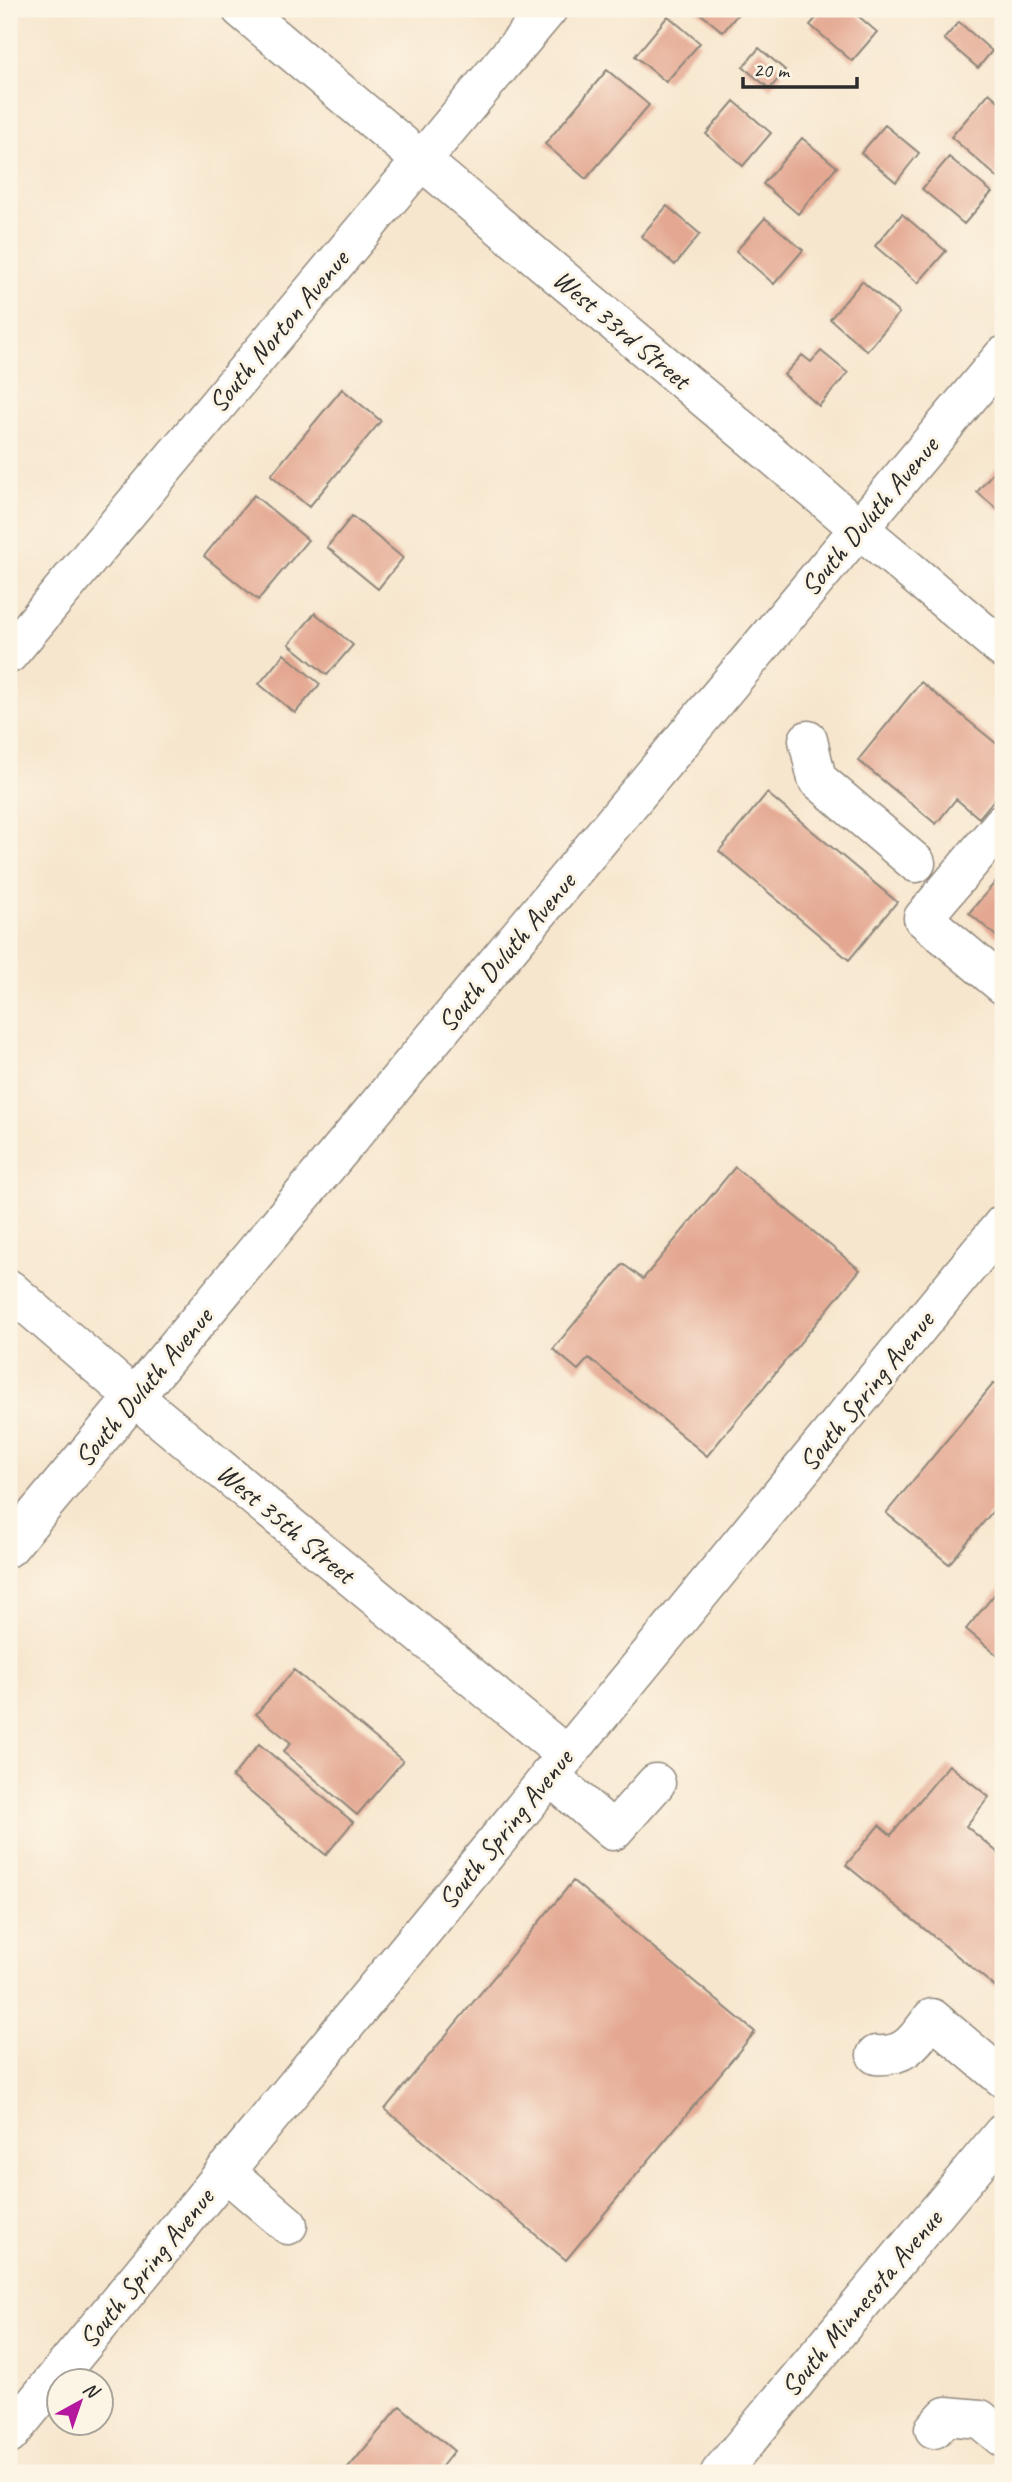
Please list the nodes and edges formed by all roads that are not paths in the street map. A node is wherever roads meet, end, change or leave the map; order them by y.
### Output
1 (241, 9) edge
2 (548, 9) edge
3 (421, 160) junction
4 (1003, 356) edge
5 (859, 528) junction
6 (1003, 649) edge
7 (9, 653) edge
8 (808, 740) dead end
9 (1003, 822) edge
10 (916, 863) dead end
11 (1003, 985) edge
12 (1003, 1224) edge
13 (9, 1289) edge
14 (134, 1397) junction
15 (9, 1547) edge
16 (558, 1765) junction
17 (656, 1783) dead end
18 (876, 2055) dead end
19 (1003, 2078) edge
20 (1003, 2133) edge
21 (225, 2171) junction
22 (288, 2225) dead end
23 (934, 2429) dead end
24 (9, 2435) edge
25 (1003, 2438) edge
26 (720, 2473) edge

1 - 3 street, West 33rd Street
2 - 3 street, South Norton Avenue
3 - 5 street, West 33rd Street
3 - 7 street, South Norton Avenue
4 - 5 street, South Duluth Avenue
5 - 6 street, West 33rd Street
5 - 14 street, South Duluth Avenue
8 - 10 street
9 - 11 street
12 - 16 street, South Spring Avenue
13 - 14 street, West 35th Street
14 - 15 street, South Duluth Avenue
14 - 16 street, West 35th Street
16 - 17 street, West 35th Street
16 - 21 street, South Spring Avenue
18 - 19 street
20 - 26 street, South Minnesota Avenue
21 - 22 street
21 - 24 street, South Spring Avenue
23 - 25 street

